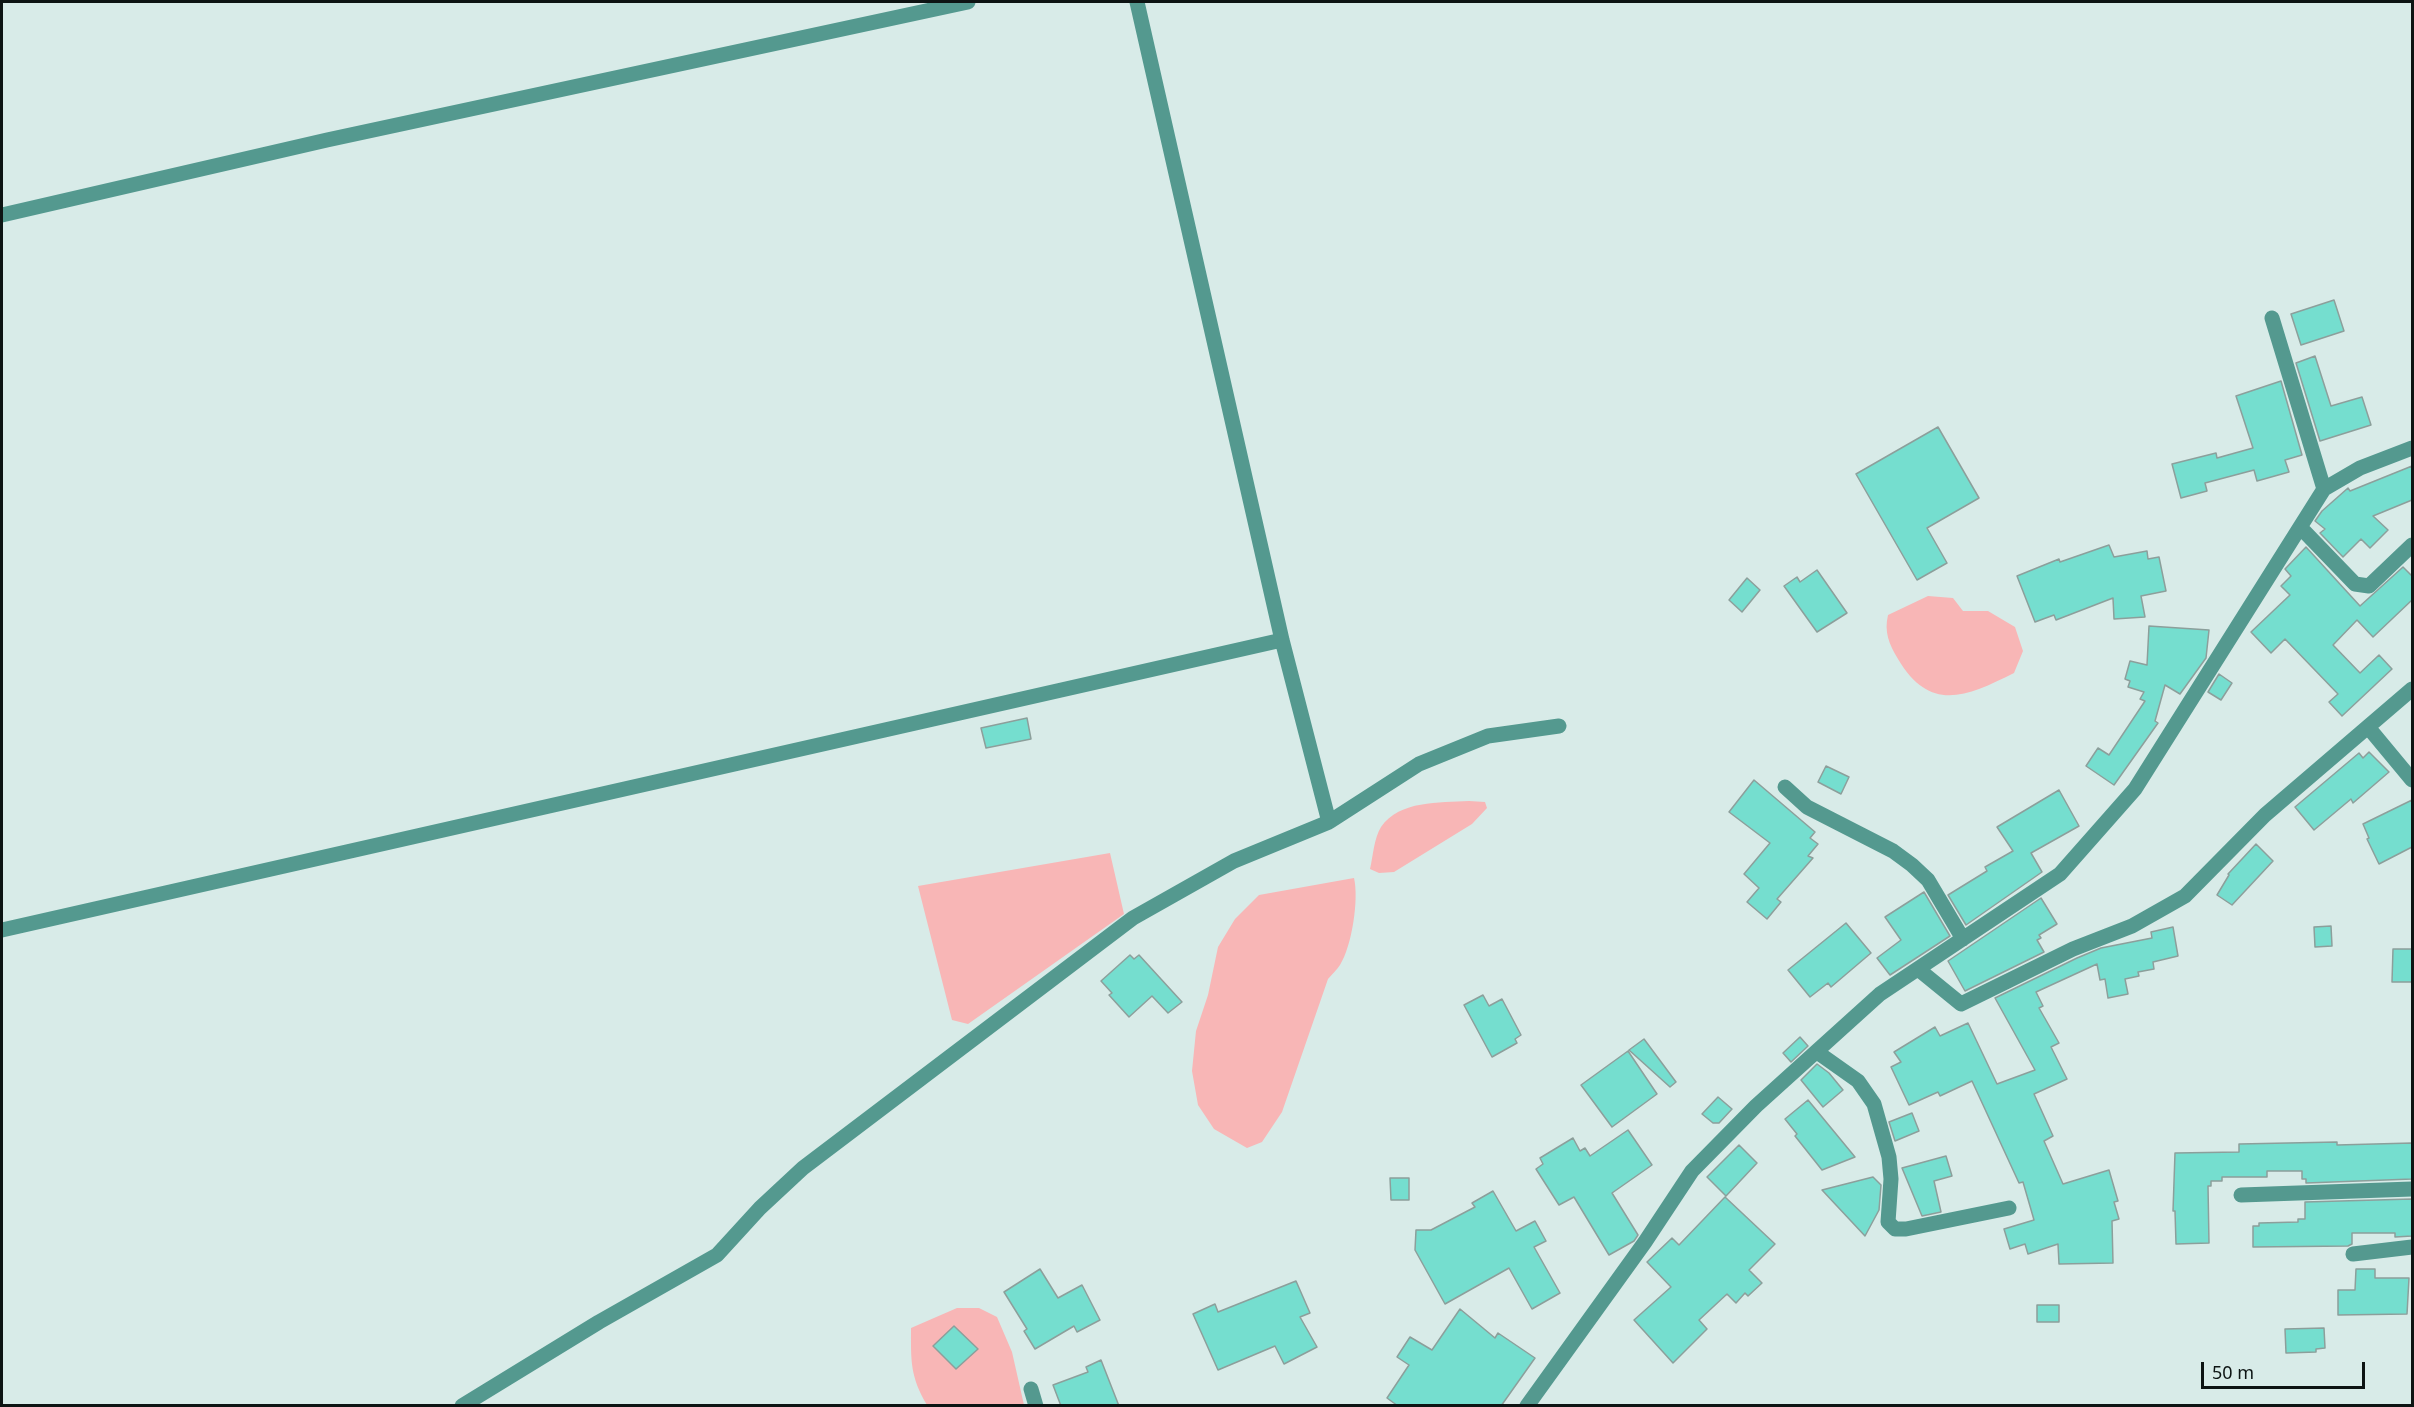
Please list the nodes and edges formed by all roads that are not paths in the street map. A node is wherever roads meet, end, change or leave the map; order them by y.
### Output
1 (968, 2) edge
2 (1137, 2) edge
3 (2, 215) edge
4 (2272, 318) dead end
5 (2412, 448) edge
6 (2324, 489) junction
7 (2301, 528) junction
8 (2412, 545) edge
9 (1282, 640) junction
10 (2412, 689) edge
11 (1560, 726) dead end
12 (2368, 727) junction
13 (2412, 780) edge
14 (1785, 788) dead end
15 (1329, 822) junction
16 (2, 930) edge
17 (1963, 939) junction
18 (1918, 969) junction
19 (1817, 1052) junction
20 (2412, 1189) edge
21 (2241, 1195) dead end
22 (2009, 1208) dead end
23 (2412, 1247) edge
24 (2353, 1254) dead end
25 (1031, 1389) dead end
26 (462, 1406) edge
27 (1036, 1406) edge
28 (1527, 1406) edge

1 - 3 street
2 - 9 street
4 - 6 street
5 - 6 street
6 - 7 street
7 - 8 street
7 - 17 street
9 - 15 street
9 - 16 street
10 - 12 street
11 - 15 street
12 - 13 street
12 - 18 street
14 - 17 street
15 - 26 street
17 - 18 street
18 - 19 street
19 - 22 street
19 - 28 street
20 - 21 street
23 - 24 street
25 - 27 street

